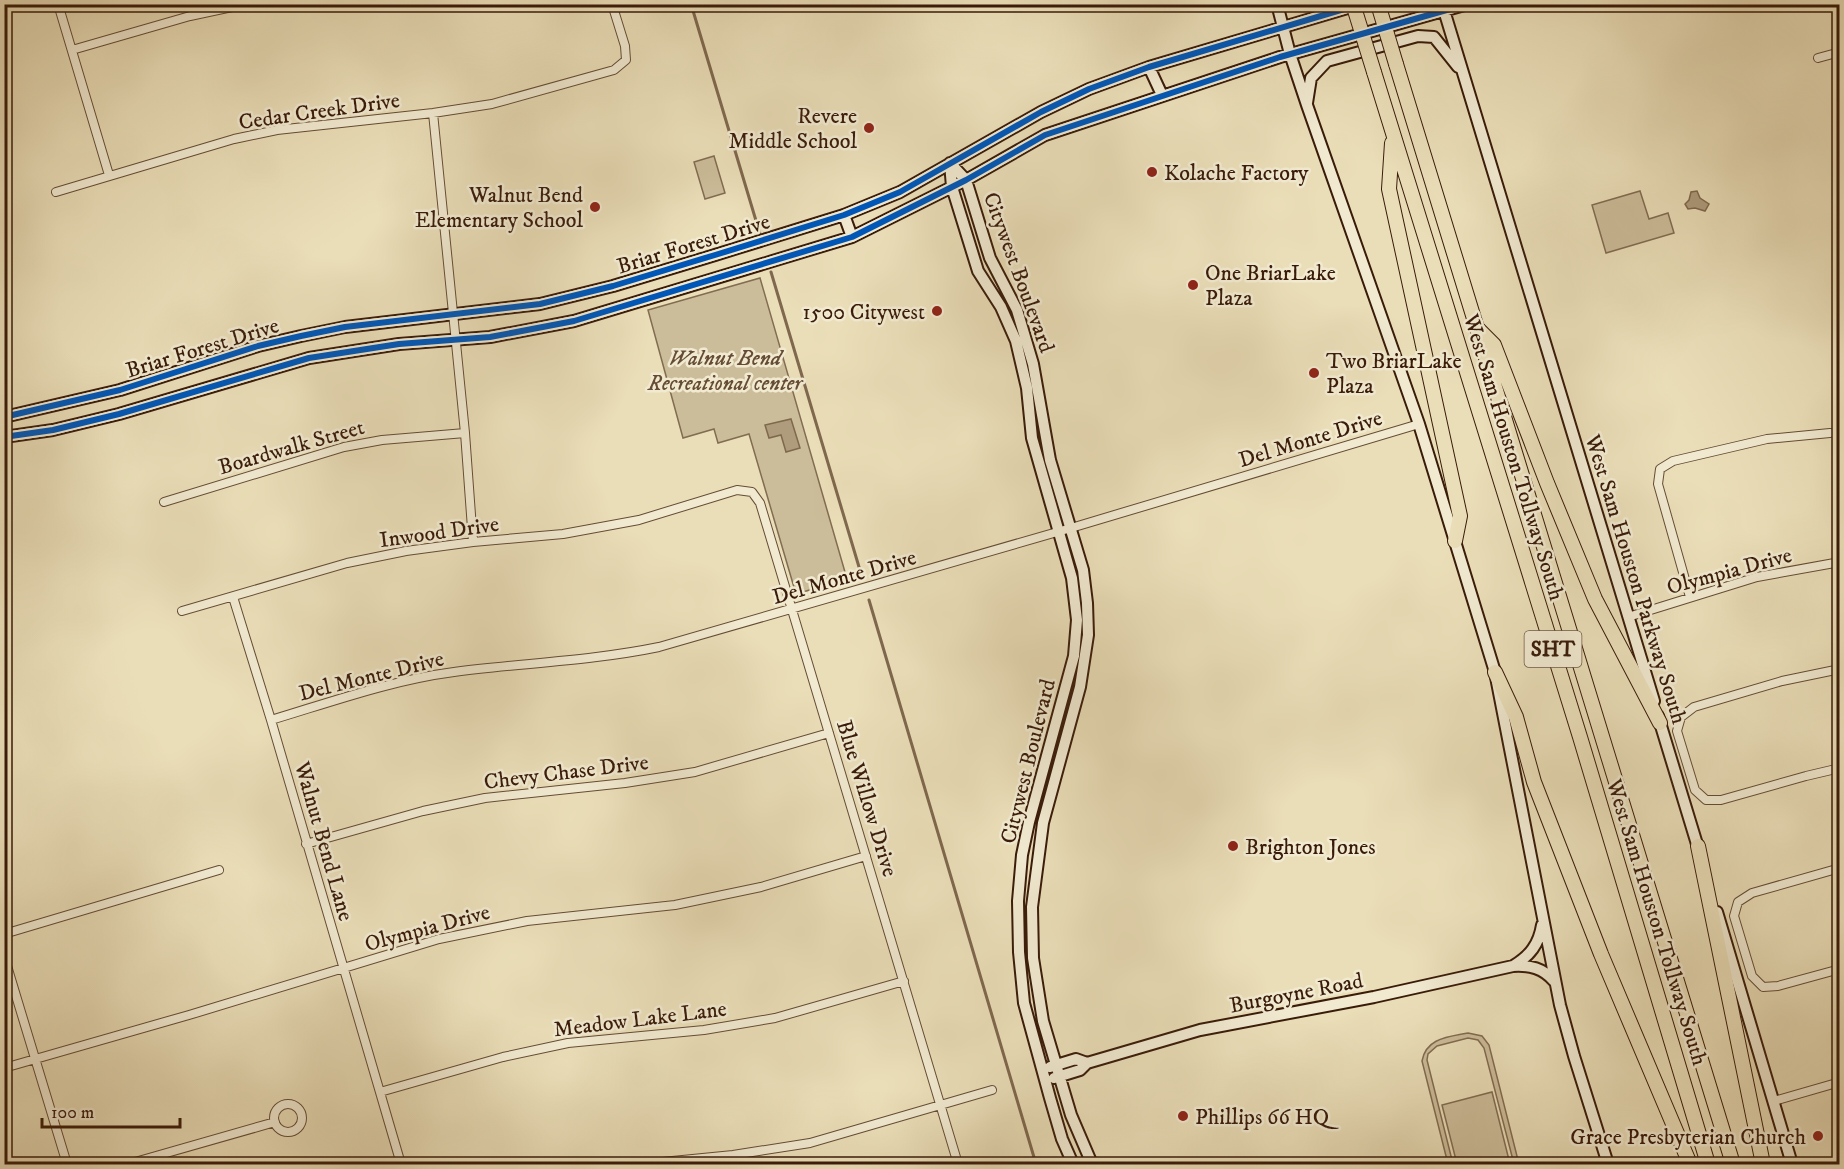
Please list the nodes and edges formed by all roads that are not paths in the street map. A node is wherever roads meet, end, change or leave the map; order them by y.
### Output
1 (58, 4) edge
2 (246, 4) edge
3 (612, 4) edge
4 (1277, 4) edge
5 (1353, 4) edge
6 (1361, 4) edge
7 (1378, 4) edge
8 (1468, 4) edge
9 (1444, 8) edge
10 (1282, 28) junction
11 (72, 50) junction
12 (1839, 52) edge
13 (1290, 54) junction
14 (1818, 58) dead end
15 (1149, 67) junction
16 (1462, 72) junction
17 (1162, 95) junction
18 (1307, 105) junction
19 (433, 113) junction
20 (1392, 135) junction
21 (950, 163) junction
22 (109, 175) junction
23 (966, 180) junction
24 (952, 187) junction
25 (56, 192) dead end
26 (844, 215) junction
27 (852, 237) junction
28 (715, 255) junction
29 (723, 276) junction
30 (453, 315) junction
31 (1475, 326) junction
32 (455, 339) junction
33 (4, 417) edge
34 (1419, 424) junction
35 (1830, 433) dead end
36 (465, 434) junction
37 (4, 437) edge
38 (704, 501) joint
39 (164, 502) dead end
40 (1071, 528) junction
41 (1057, 532) junction
42 (1455, 541) junction
43 (473, 542) junction
44 (1839, 562) edge
45 (233, 597) junction
46 (1690, 597) junction
47 (792, 610) junction
48 (182, 611) dead end
49 (1628, 617) junction
50 (1839, 669) edge
51 (1495, 672) junction
52 (271, 720) junction
53 (1660, 723) junction
54 (829, 733) junction
55 (1839, 768) edge
56 (306, 844) junction
57 (1698, 846) junction
58 (866, 856) junction
59 (1839, 868) edge
60 (219, 870) dead end
61 (1541, 913) junction
62 (4, 934) edge
63 (4, 956) edge
64 (1513, 966) junction
65 (344, 967) junction
66 (1839, 969) edge
67 (904, 981) junction
68 (1555, 983) junction
69 (36, 1060) junction
70 (4, 1068) edge
71 (1042, 1069) junction
72 (1057, 1071) junction
73 (1045, 1081) junction
74 (1839, 1082) edge
75 (992, 1090) dead end
76 (380, 1092) junction
77 (1774, 1101) junction
78 (940, 1105) junction
79 (275, 1122) dead end
80 (67, 1164) edge
81 (128, 1164) edge
82 (401, 1164) edge
83 (642, 1164) edge
84 (957, 1164) edge
85 (1073, 1164) edge
86 (1092, 1164) edge
87 (1608, 1164) edge
88 (1690, 1164) edge
89 (1708, 1164) edge
90 (1733, 1164) edge
91 (1763, 1164) edge
92 (1792, 1164) edge

1 - 11 street
2 - 11 street
3 - 19 street, Cedar Creek Drive
4 - 10 main road
5 - 20 highway, West Sam Houston Tollway South / SHT, bridge
6 - 10 main road, Briar Forest Drive
7 - 31 highway, West Sam Houston Tollway South / SHT, bridge
8 - 9 main road, Briar Forest Drive
9 - 13 main road, Briar Forest Drive
9 - 16 main road, West Sam Houston Parkway South
10 - 13 main road
10 - 15 main road, Briar Forest Drive
11 - 22 street
12 - 14 street
13 - 17 main road, Briar Forest Drive
13 - 18 main road
15 - 17 main road
15 - 21 main road, Briar Forest Drive
16 - 18 main road
16 - 49 main road, West Sam Houston Parkway South
17 - 23 main road, Briar Forest Drive
18 - 34 main road
19 - 22 street, Cedar Creek Drive
19 - 30 street
20 - 42 highway
20 - 89 highway, West Sam Houston Tollway South / SHT
21 - 23 main road, Citywest Boulevard
21 - 24 main road, Citywest Boulevard
21 - 26 main road, Briar Forest Drive
22 - 25 street, Cedar Creek Drive
23 - 24 main road, Briar Forest Drive
23 - 40 main road, Citywest Boulevard
24 - 27 main road, Briar Forest Drive
24 - 41 main road, Citywest Boulevard
26 - 27 main road
26 - 28 main road, Briar Forest Drive
27 - 29 main road, Briar Forest Drive
28 - 29 main road
28 - 30 main road, Briar Forest Drive
29 - 32 main road, Briar Forest Drive
30 - 32 street
30 - 33 main road, Briar Forest Drive
31 - 53 highway
31 - 90 highway, West Sam Houston Tollway South / SHT
32 - 36 street
32 - 37 main road, Briar Forest Drive
34 - 40 street, Del Monte Drive
34 - 42 main road
35 - 46 street
36 - 39 street, Boardwalk Street
36 - 43 street
38 - 43 street, Inwood Drive
38 - 47 street, Blue Willow Drive
40 - 41 street, Del Monte Drive
40 - 72 main road, Citywest Boulevard
41 - 47 street, Del Monte Drive
41 - 71 main road, Citywest Boulevard
42 - 51 main road
43 - 45 street, Inwood Drive
44 - 46 street, Olympia Drive
45 - 48 street, Inwood Drive
45 - 52 street, Walnut Bend Lane
46 - 49 street, Olympia Drive
47 - 52 street, Del Monte Drive
47 - 54 street, Blue Willow Drive
49 - 53 main road, West Sam Houston Parkway South
50 - 55 street
51 - 61 main road
51 - 88 highway
52 - 56 street, Walnut Bend Lane
53 - 57 main road, West Sam Houston Parkway South
54 - 56 street, Chevy Chase Drive
54 - 58 street, Blue Willow Drive
56 - 65 street, Walnut Bend Lane
57 - 77 main road, West Sam Houston Parkway South
57 - 91 highway
58 - 65 street, Olympia Drive
58 - 67 street, Blue Willow Drive
59 - 66 street
60 - 62 street
61 - 64 main road, Burgoyne Road
61 - 68 main road
63 - 69 street
64 - 68 main road, Burgoyne Road
64 - 72 main road, Burgoyne Road
65 - 69 street, Olympia Drive
65 - 76 street, Walnut Bend Lane
67 - 76 street, Meadow Lake Lane
67 - 78 street, Blue Willow Drive
68 - 87 main road
69 - 70 street, Olympia Drive
69 - 80 street
71 - 72 main road, Burgoyne Road
71 - 73 main road, Citywest Boulevard
72 - 73 main road, Burgoyne Road
72 - 86 main road, Citywest Boulevard
73 - 85 main road, Citywest Boulevard
74 - 77 street
75 - 78 street
76 - 82 street, Walnut Bend Lane
77 - 92 main road, West Sam Houston Parkway South
78 - 83 street
78 - 84 street, Blue Willow Drive
79 - 81 street

